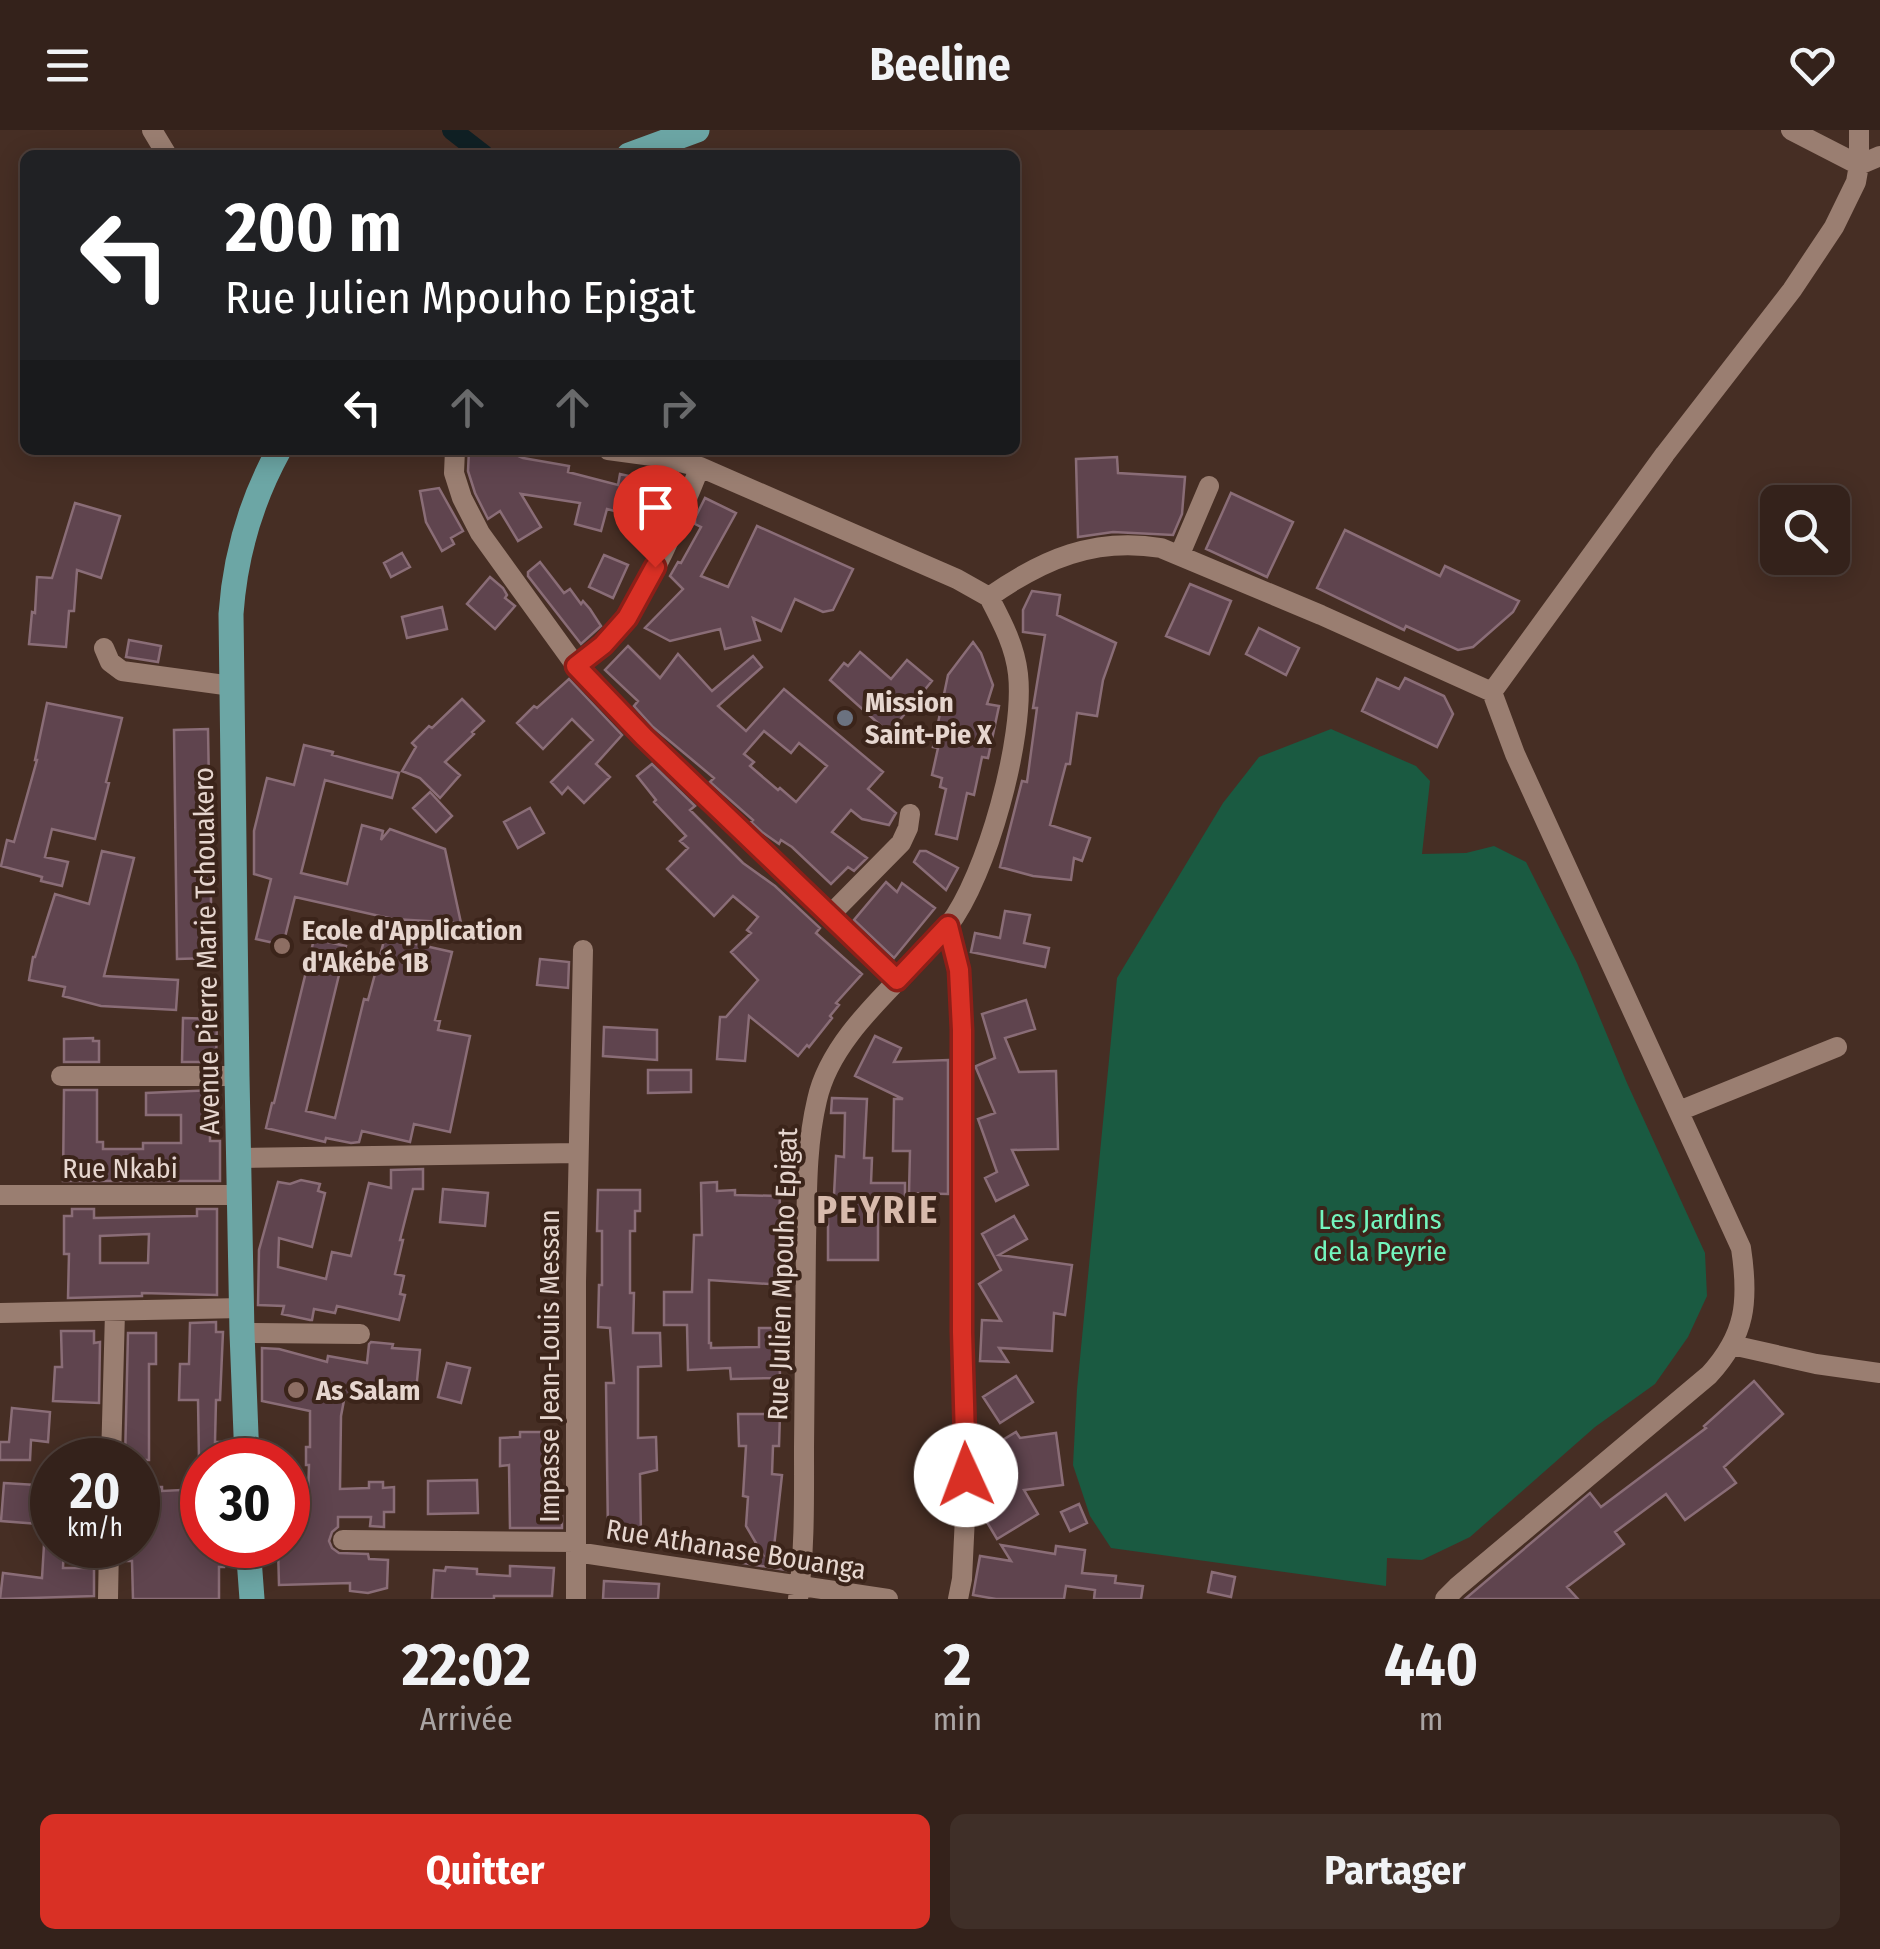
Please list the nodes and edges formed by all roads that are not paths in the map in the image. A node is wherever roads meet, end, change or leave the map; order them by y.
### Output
1 (695, 130) edge
2 (1791, 130) edge
3 (1860, 130) edge
4 (642, 150) edge
5 (1880, 156) edge
6 (1860, 165) junction
7 (276, 455) edge
8 (455, 455) edge
9 (645, 455) edge
10 (700, 467) junction
11 (1209, 486) dead end
12 (1180, 554) junction
13 (989, 596) junction
14 (104, 648) dead end
15 (576, 666) junction
16 (232, 686) junction
17 (1492, 692) junction
18 (910, 814) dead end
19 (831, 914) junction
20 (948, 926) junction
21 (583, 950) dead end
22 (897, 980) junction
23 (1837, 1047) dead end
24 (61, 1076) dead end
25 (237, 1076) junction
26 (1679, 1111) junction
27 (578, 1144) junction
28 (239, 1158) junction
29 (0, 1195) edge
30 (240, 1195) junction
31 (114, 1312) junction
32 (0, 1313) edge
33 (242, 1320) junction
34 (0, 1326) edge
35 (360, 1334) dead end
36 (1732, 1346) junction
37 (1880, 1373) edge
38 (111, 1438) edge
39 (246, 1438) edge
40 (343, 1540) dead end
41 (576, 1547) junction
42 (109, 1568) edge
43 (799, 1593) edge
44 (108, 1599) edge
45 (576, 1599) edge
46 (888, 1599) edge
47 (958, 1599) edge
48 (1445, 1599) edge

1 - 4 main road
2 - 6 street
3 - 6 street
5 - 6 street
6 - 17 street
7 - 16 main road, Avenue Pierre Marie Tchouakero
8 - 15 street
9 - 10 street
10 - 13 street
10 - 15 street
11 - 12 street
12 - 13 street
12 - 17 street
13 - 20 street, Rue Julien Mpouho Epigat
14 - 16 street
15 - 19 street
16 - 25 main road, Avenue Pierre Marie Tchouakero
17 - 26 street
18 - 19 street
19 - 22 street
20 - 22 street, Rue Julien Mpouho Epigat
20 - 47 street
21 - 27 street, Impasse Jean-Louis Messan
22 - 43 street, Rue Julien Mpouho Epigat
23 - 26 street
24 - 25 street
25 - 28 main road, Avenue Pierre Marie Tchouakero
26 - 36 street
27 - 28 street
27 - 41 street, Impasse Jean-Louis Messan
28 - 30 main road, Avenue Pierre Marie Tchouakero
29 - 30 street, Rue Nkabi
30 - 33 main road, Avenue Pierre Marie Tchouakero
31 - 32 street
31 - 33 street
31 - 38 street
32 - 34 street
33 - 35 street
33 - 39 main road, Avenue Pierre Marie Tchouakero
36 - 37 street
36 - 48 street
40 - 41 street, Rue Athanase Bouanga
41 - 43 street, Rue Athanase Bouanga
41 - 45 street, Impasse Jean-Louis Messan
42 - 44 street
43 - 46 street, Rue Athanase Bouanga

